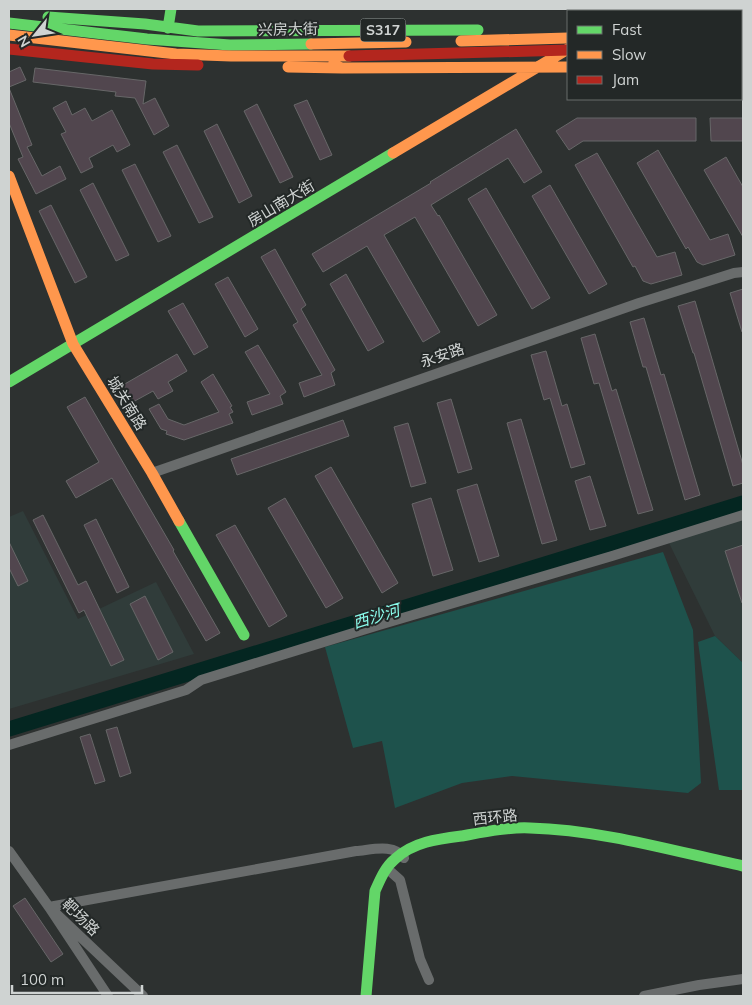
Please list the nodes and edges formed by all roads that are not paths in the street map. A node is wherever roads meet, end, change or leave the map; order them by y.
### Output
1 (171, 9) edge
2 (9, 13) edge
3 (59, 18) junction
4 (9, 23) edge
5 (168, 28) junction
6 (567, 30) edge
7 (198, 31) junction
8 (85, 32) junction
9 (9, 35) edge
10 (567, 38) edge
11 (146, 39) junction
12 (9, 48) edge
13 (400, 48) junction
14 (567, 50) edge
15 (567, 51) edge
16 (307, 56) junction
17 (538, 67) junction
18 (567, 67) edge
19 (342, 68) junction
20 (9, 176) edge
21 (743, 272) edge
22 (73, 344) junction
23 (9, 382) edge
24 (152, 473) junction
25 (743, 515) edge
26 (244, 635) dead end
27 (9, 745) edge
28 (9, 851) edge
29 (403, 856) junction
30 (743, 866) edge
31 (392, 872) junction
32 (743, 872) edge
33 (49, 907) junction
34 (743, 979) edge
35 (429, 980) dead end
36 (699, 986) junction
37 (108, 996) edge
38 (143, 996) edge
39 (366, 996) edge
40 (372, 996) edge
41 (644, 996) edge
42 (693, 996) edge

1 - 5 main road
2 - 3 main road, S317
3 - 5 main road, S317
3 - 8 main road
4 - 8 main road, 兴房大街 / S317
5 - 7 main road, S317
6 - 7 main road, S317
7 - 11 main road
8 - 11 main road, 兴房大街 / S317
9 - 16 main road, 兴房大街 / S317
10 - 13 main road, 兴房大街 / S317
11 - 13 main road, 兴房大街 / S317
12 - 19 main road, 兴房大街 / S317
13 - 14 main road, 兴房大街 / S317
13 - 16 main road, 兴房大街 / S317
15 - 17 main road, 房山南大街
16 - 19 main road, 兴房大街 / S317
17 - 18 main road, 兴房大街 / S317
17 - 19 main road, 兴房大街 / S317
17 - 22 main road, 房山南大街
20 - 22 main road, 城关南路
21 - 24 street, 永安路
22 - 23 main road, 房山南大街
22 - 24 main road, 城关南路
24 - 26 main road, 城关南路
25 - 27 street
28 - 33 street, 靶场路
29 - 30 main road, 西环路
29 - 31 main road, 西环路
29 - 32 main road, 西环路
29 - 33 street
29 - 39 main road, 西环路
31 - 35 street
31 - 40 main road, 西环路
33 - 37 street
33 - 38 street, 靶场路
34 - 36 street
36 - 41 street
36 - 42 street

